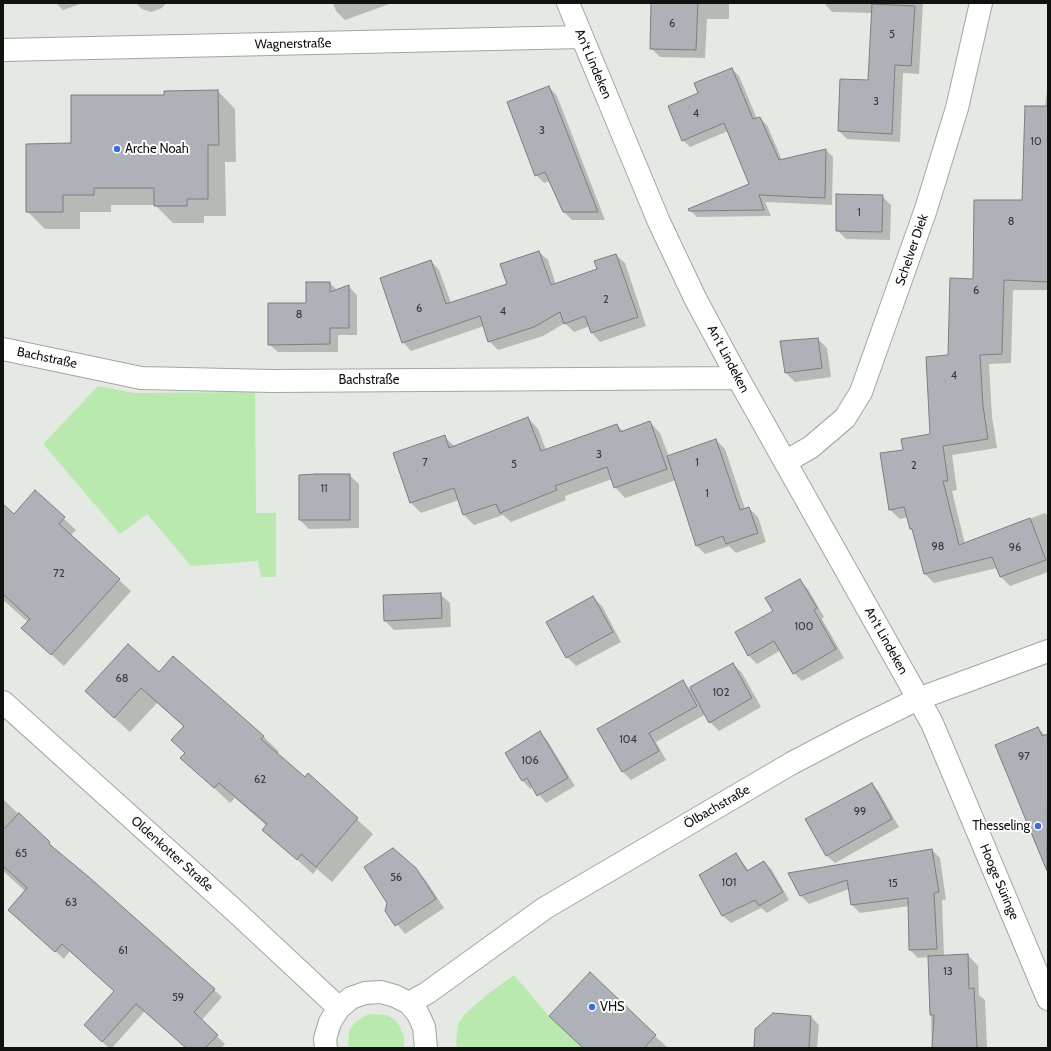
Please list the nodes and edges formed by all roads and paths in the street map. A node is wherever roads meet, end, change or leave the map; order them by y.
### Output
1 (568, 3) edge
2 (981, 3) edge
3 (582, 37) junction
4 (3, 50) edge
5 (3, 349) edge
6 (738, 378) junction
7 (785, 462) junction
8 (1048, 651) edge
9 (918, 699) junction
10 (3, 702) edge
11 (1048, 999) edge
12 (409, 1003) junction
13 (339, 1008) junction
14 (326, 1048) edge
15 (426, 1048) edge

1 - 3 street, An't Lindeken
2 - 7 street, Schelver Diek
3 - 4 street, Wagnerstraße
3 - 6 street, An't Lindeken
5 - 6 street, Bachstraße
6 - 7 street, An't Lindeken
7 - 9 street, An't Lindeken
8 - 9 street, Ölbachstraße
9 - 11 street, Hooge Süringe
9 - 12 street, Ölbachstraße
10 - 13 street, Oldenkotter Straße
12 - 13 street
12 - 15 street
13 - 14 street

